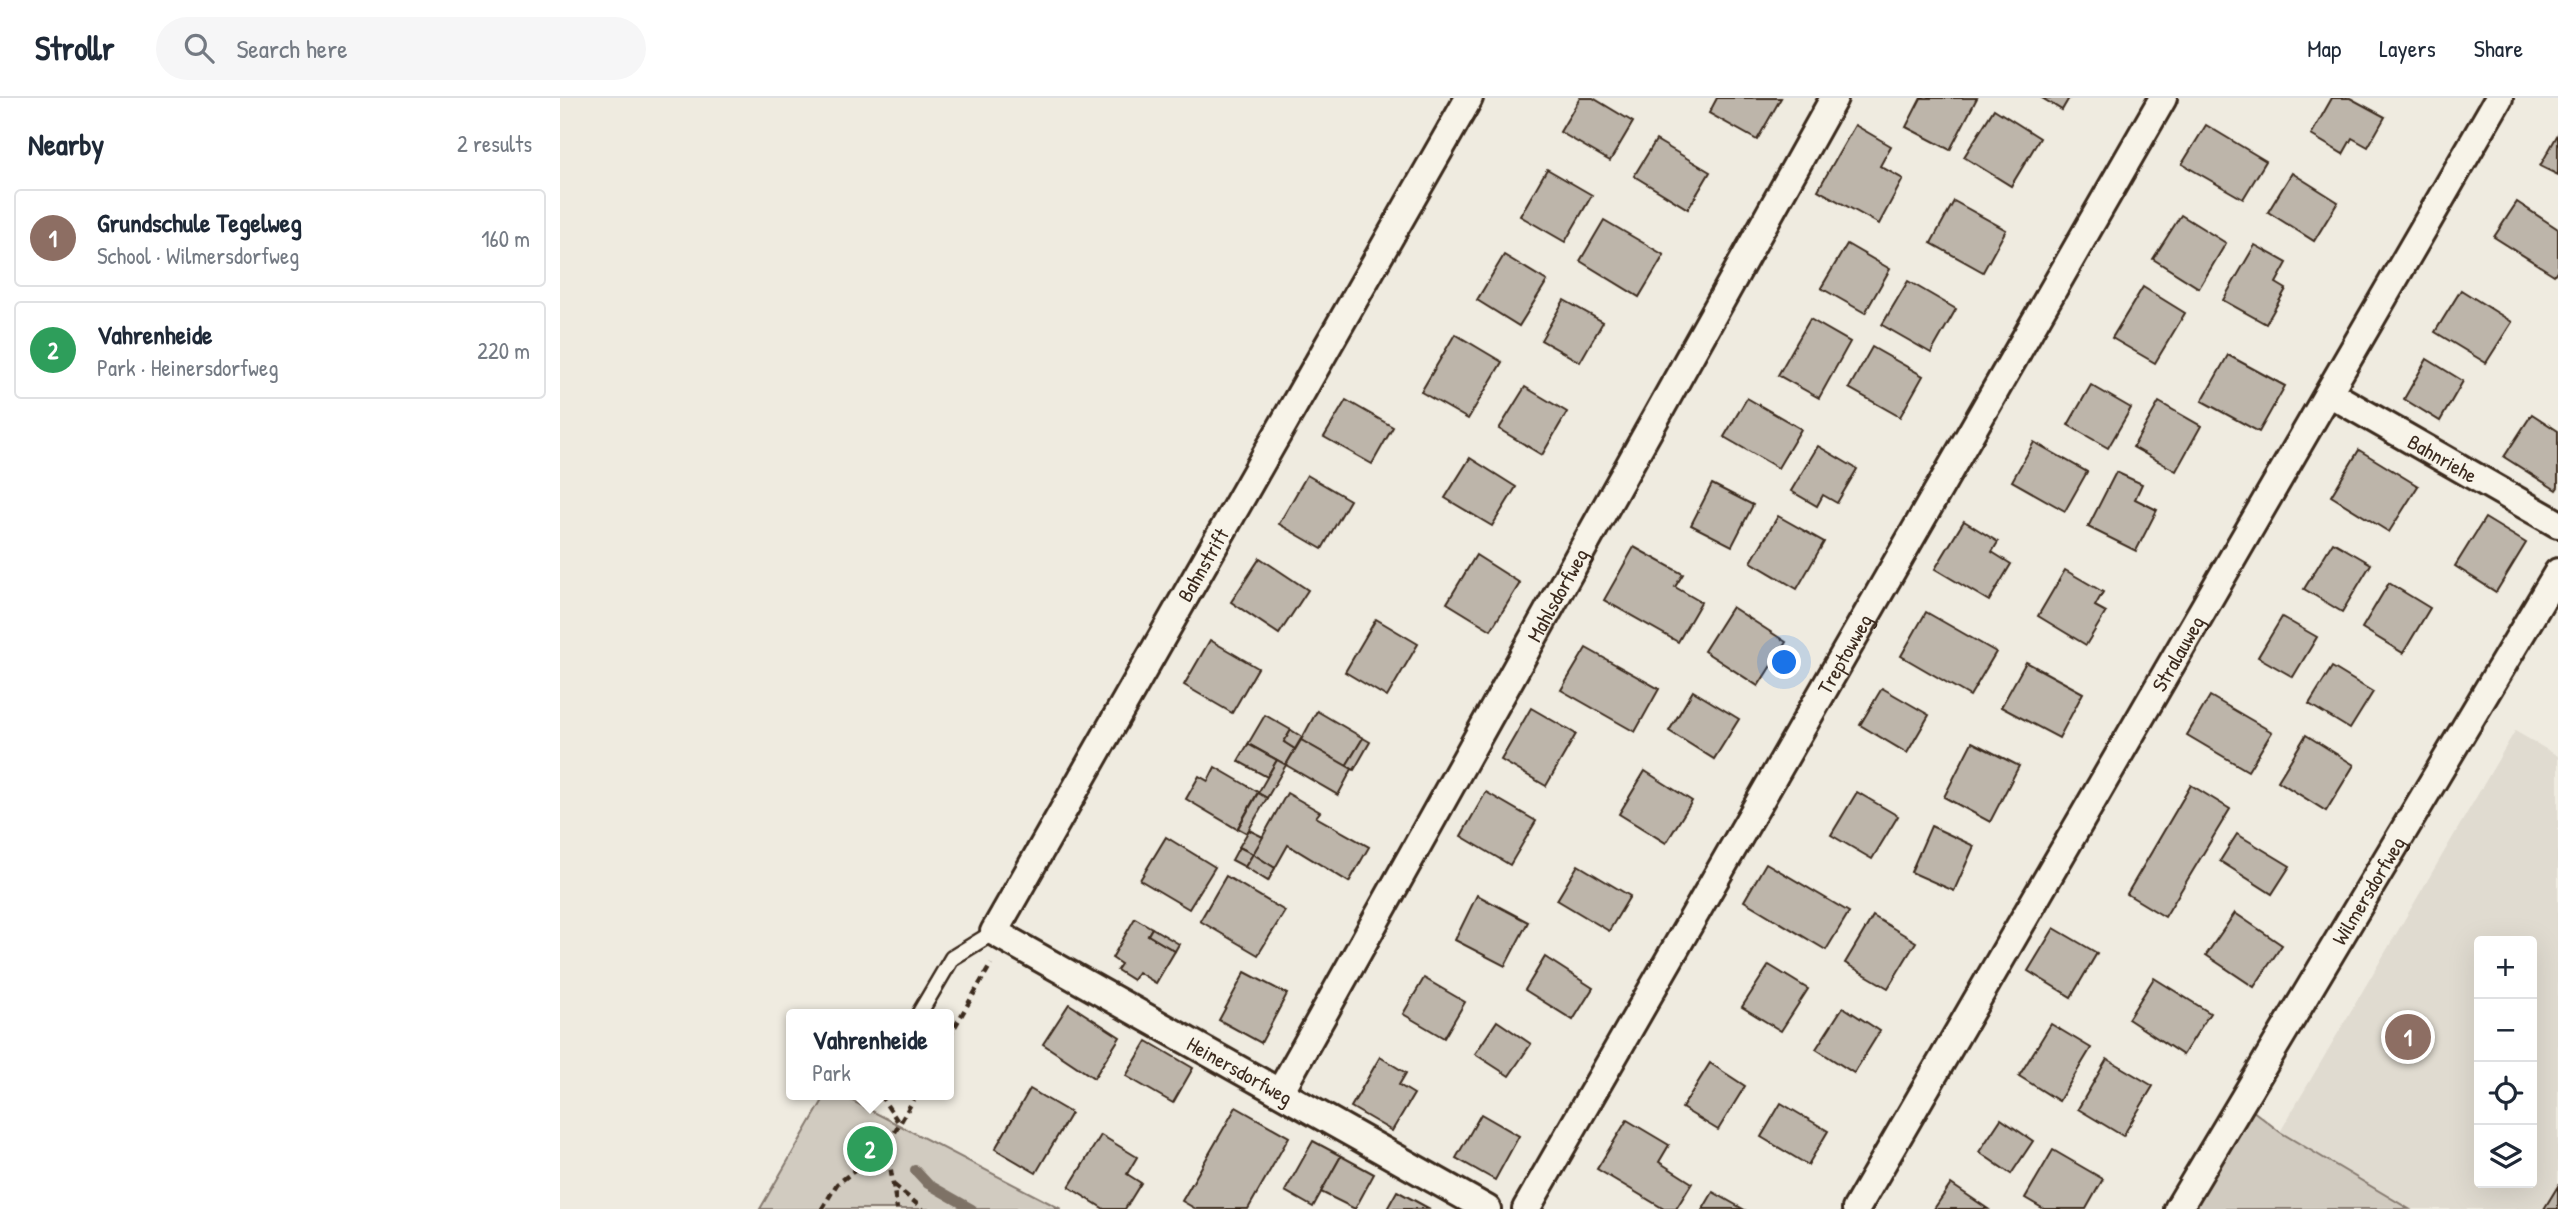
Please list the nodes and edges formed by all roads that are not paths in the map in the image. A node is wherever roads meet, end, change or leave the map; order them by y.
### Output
1 (1469, 98) edge
2 (1834, 98) edge
3 (2163, 98) edge
4 (2499, 98) edge
5 (2329, 393) junction
6 (2558, 524) edge
7 (2558, 572) edge
8 (1000, 935) junction
9 (922, 1009) edge
10 (1280, 1092) junction
11 (1487, 1209) edge
12 (1527, 1209) edge
13 (1856, 1209) edge
14 (2178, 1209) edge

1 - 8 street, Bahnstrift
2 - 10 street, Mahlsdorfweg
3 - 12 street, Treptowweg
4 - 5 street, Stralauweg
5 - 6 street, Bahnriehe
5 - 13 street, Stralauweg
7 - 14 street, Wilmersdorfweg
8 - 9 lane, Bahnstrift
8 - 10 street, Heinersdorfweg
10 - 11 street, Heinersdorfweg

